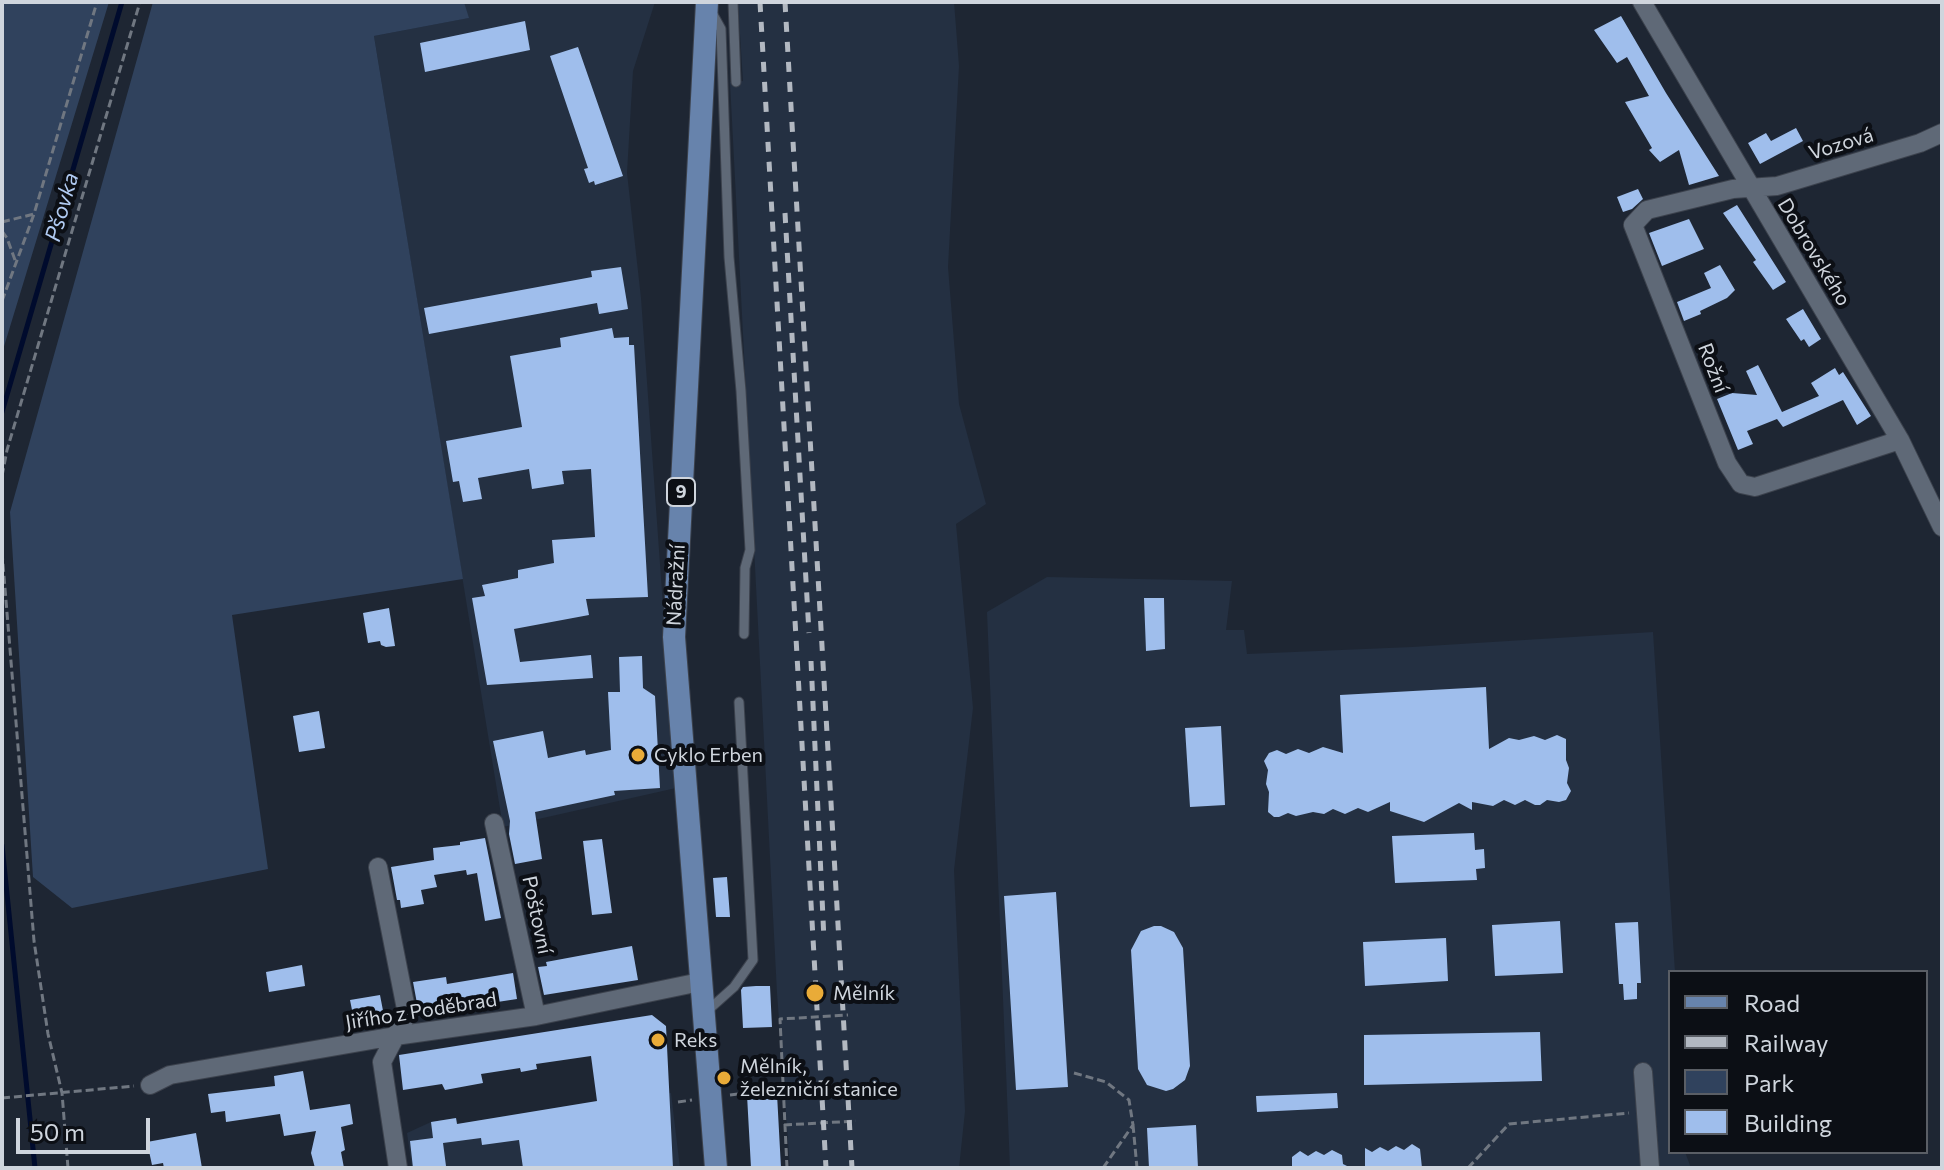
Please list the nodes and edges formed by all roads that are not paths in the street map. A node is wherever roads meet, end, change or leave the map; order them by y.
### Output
1 (1642, 2) edge
2 (707, 4) edge
3 (733, 4) edge
4 (736, 82) dead end
5 (1942, 133) edge
6 (1749, 187) junction
7 (1900, 440) junction
8 (1942, 527) edge
9 (744, 634) dead end
10 (739, 702) dead end
11 (494, 823) dead end
12 (378, 867) dead end
13 (700, 982) junction
14 (703, 1015) junction
15 (536, 1016) junction
16 (395, 1036) junction
17 (1643, 1072) dead end
18 (150, 1085) road end
19 (398, 1168) edge
20 (716, 1168) edge
21 (1650, 1168) edge

1 - 6 street, Dobrovského
2 - 3 lane
2 - 9 lane
2 - 13 main road, Nádražní / 9
3 - 4 lane
5 - 6 street, Vozová
6 - 7 street, Dobrovského
6 - 7 street, Rožní
7 - 8 street, Dobrovského
10 - 14 lane
11 - 15 street, Poštovní
12 - 16 street
13 - 14 main road, Nádražní / 9
13 - 15 street, Jiřího z Poděbrad
14 - 20 main road, Nádražní / 9
15 - 16 street, Jiřího z Poděbrad
16 - 18 street, Jiřího z Poděbrad
16 - 19 street
17 - 21 street

